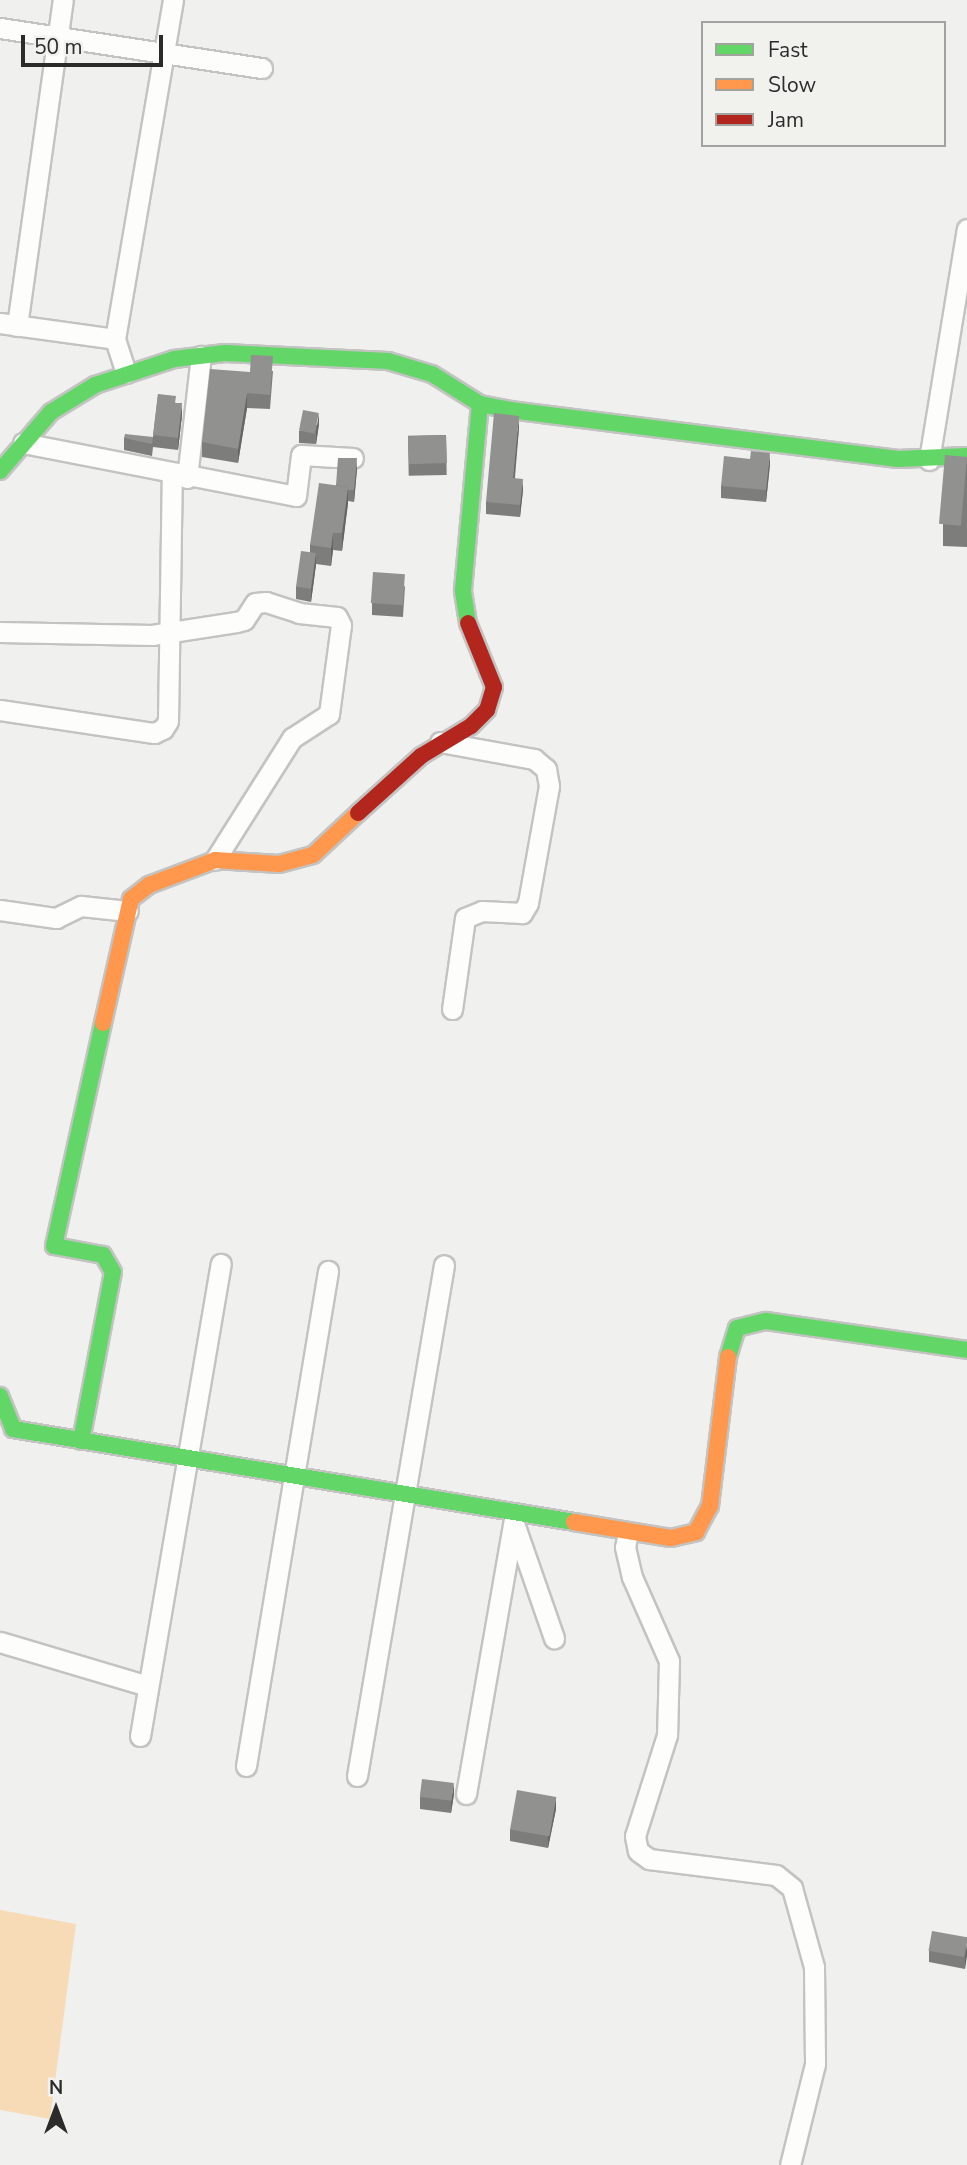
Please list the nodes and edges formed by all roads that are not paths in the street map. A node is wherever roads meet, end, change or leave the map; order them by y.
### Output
1 (63, 0) edge
2 (173, 0) edge
3 (0, 28) edge
4 (57, 37) junction
5 (167, 53) junction
6 (262, 68) dead end
7 (967, 229) edge
8 (9, 325) edge
9 (115, 339) junction
10 (201, 356) junction
11 (126, 373) junction
12 (480, 404) junction
13 (23, 443) junction
14 (967, 456) edge
15 (353, 458) edge
16 (929, 460) junction
17 (0, 471) edge
18 (180, 477) junction
19 (0, 632) edge
20 (169, 632) junction
21 (0, 710) edge
22 (440, 742) junction
23 (215, 860) junction
24 (0, 910) edge
25 (128, 911) junction
26 (452, 1009) dead end
27 (220, 1264) dead end
28 (444, 1265) dead end
29 (328, 1271) dead end
30 (967, 1350) edge
31 (0, 1396) edge
32 (80, 1441) junction
33 (187, 1458) junction
34 (294, 1476) junction
35 (405, 1495) junction
36 (515, 1518) junction
37 (628, 1532) junction
38 (554, 1638) dead end
39 (0, 1643) edge
40 (148, 1686) junction
41 (140, 1736) dead end
42 (246, 1766) dead end
43 (358, 1776) dead end
44 (466, 1794) dead end
45 (790, 2165) edge

1 - 4 street
2 - 5 street
3 - 4 street
4 - 5 street
4 - 8 street
5 - 6 street
5 - 9 street
7 - 16 street
8 - 9 street
9 - 11 street
10 - 11 street
10 - 12 street
10 - 18 street
11 - 13 street
12 - 16 street
12 - 22 street
13 - 17 street
13 - 18 street
14 - 16 street
15 - 18 street
18 - 20 street
19 - 20 street
20 - 21 street
20 - 23 street
22 - 23 street
22 - 26 street
23 - 25 street
24 - 25 street
25 - 32 street
27 - 33 street
28 - 35 street
29 - 34 street
30 - 37 street
31 - 32 street
32 - 33 street
33 - 34 street
33 - 40 street
34 - 35 street
34 - 42 street
35 - 36 street
35 - 43 street
36 - 37 street
36 - 38 street
36 - 44 street
37 - 45 street
39 - 40 street
40 - 41 street

